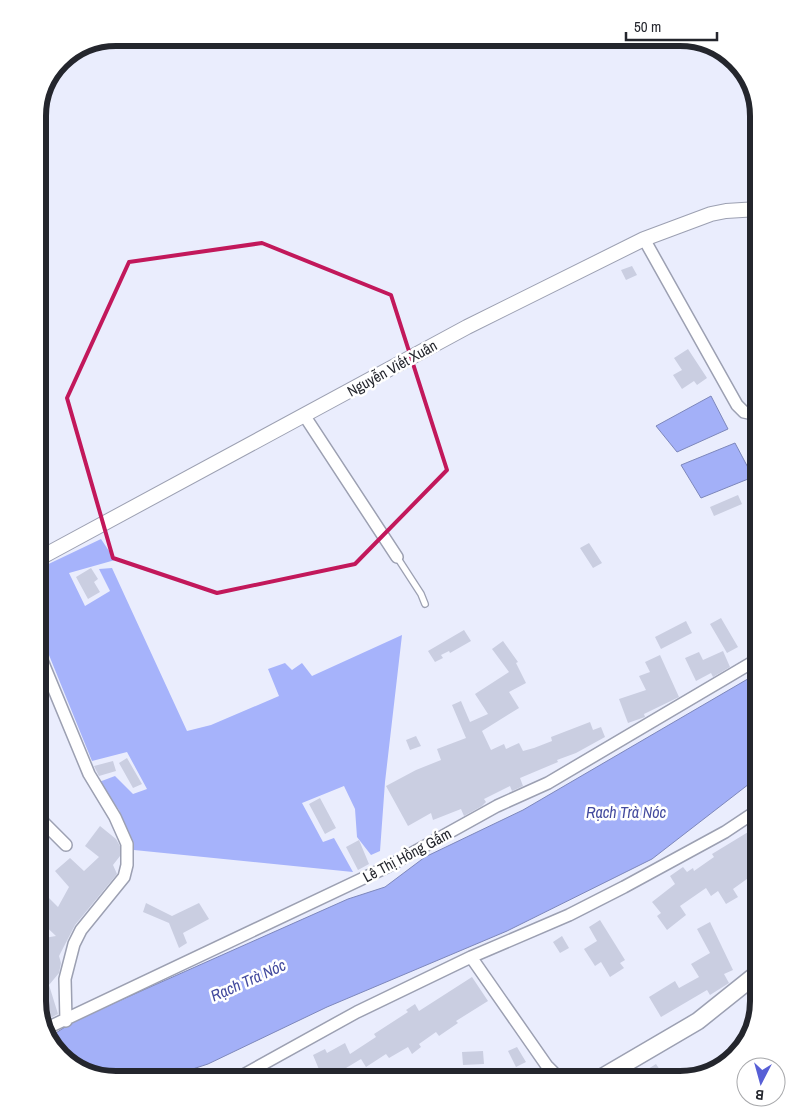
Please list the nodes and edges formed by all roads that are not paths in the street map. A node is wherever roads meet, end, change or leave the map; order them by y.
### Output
1 (750, 210) edge
2 (644, 239) junction
3 (750, 413) edge
4 (304, 415) junction
5 (46, 555) edge
6 (397, 556) joint
7 (425, 604) dead end
8 (750, 664) edge
9 (46, 670) edge
10 (750, 815) edge
11 (46, 825) edge
12 (66, 845) dead end
13 (471, 958) junction
14 (750, 986) edge
15 (66, 1021) junction
16 (52, 1026) edge
17 (250, 1071) edge
18 (553, 1071) edge
19 (624, 1071) edge

1 - 2 street, Nguyễn Viết Xuân
2 - 3 street
2 - 4 street, Nguyễn Viết Xuân
4 - 5 street, Nguyễn Viết Xuân
4 - 6 street
6 - 7 lane
8 - 15 street, Lê Thị Hồng Gấm
9 - 15 street
10 - 13 street
11 - 12 street
13 - 17 street
13 - 18 street
14 - 19 main road
15 - 16 street, Lê Thị Hồng Gấm

